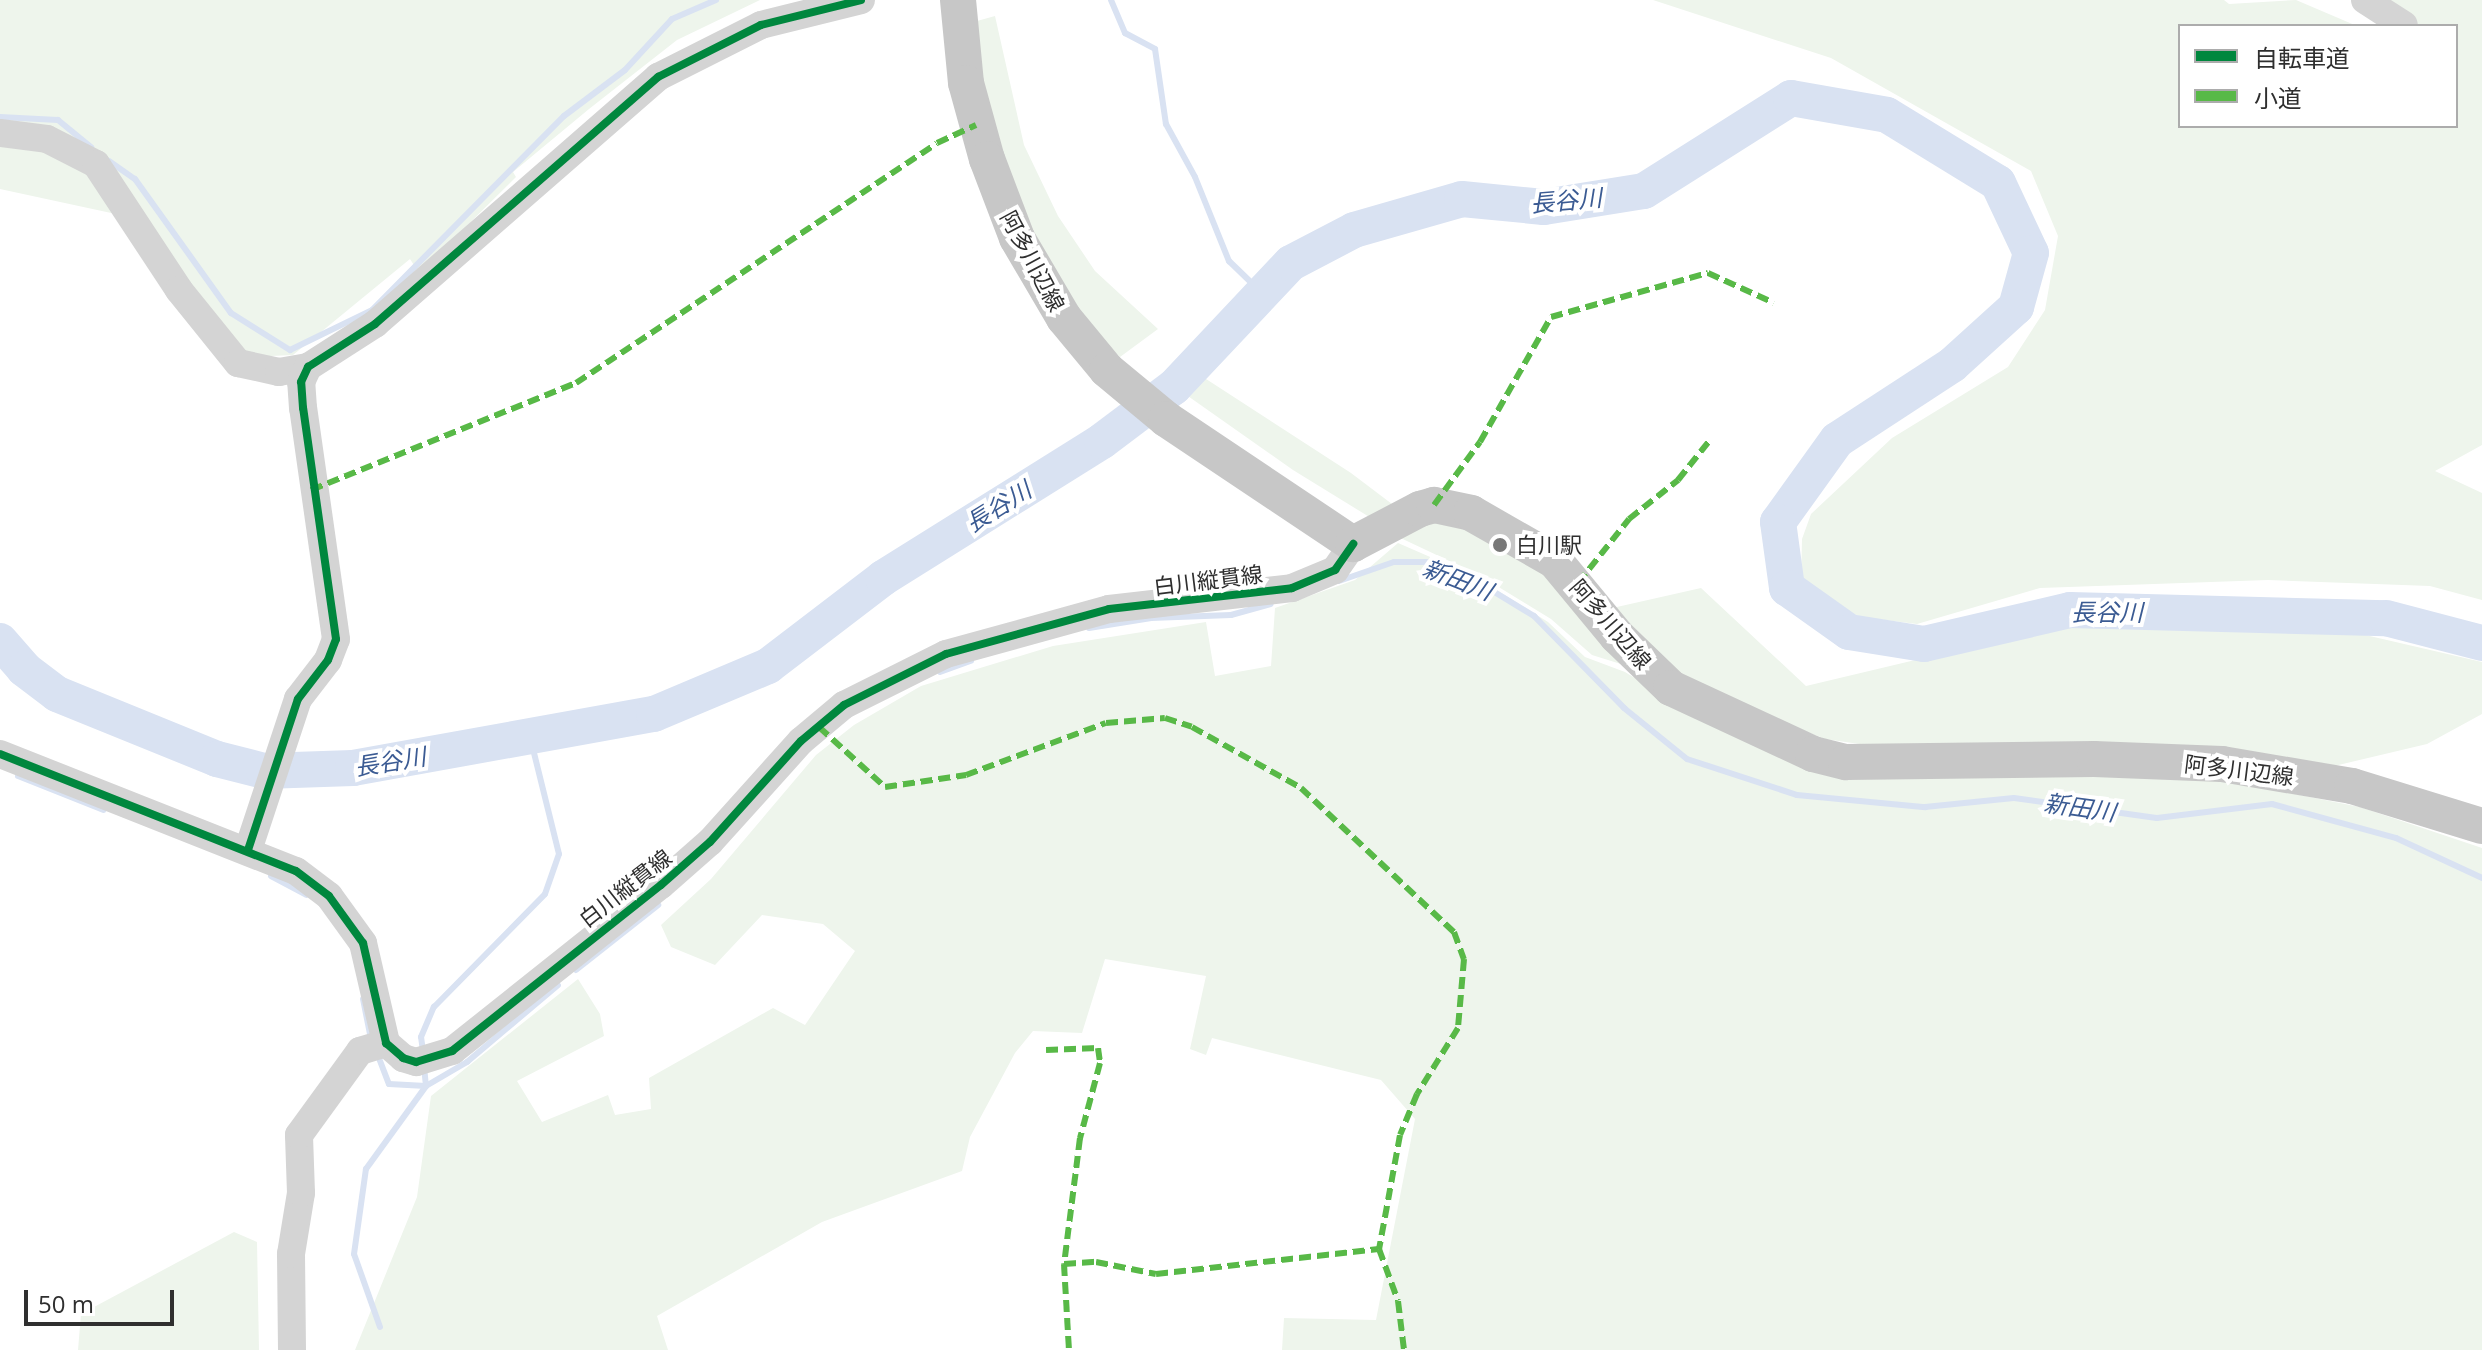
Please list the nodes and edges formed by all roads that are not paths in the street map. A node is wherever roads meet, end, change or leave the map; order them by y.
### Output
1 (861, 0) edge
2 (958, 0) edge
3 (2365, 0) edge
4 (2402, 24) edge
5 (0, 133) edge
6 (308, 367) junction
7 (1353, 544) junction
8 (0, 754) edge
9 (2482, 826) edge
10 (248, 850) junction
11 (375, 1046) junction
12 (292, 1350) edge

1 - 6 street
2 - 7 main road, 阿多川辺線
3 - 4 street
5 - 6 street
6 - 10 street
7 - 9 main road, 阿多川辺線
7 - 11 street, 白川縦貫線
8 - 10 street
10 - 11 street
11 - 12 street

